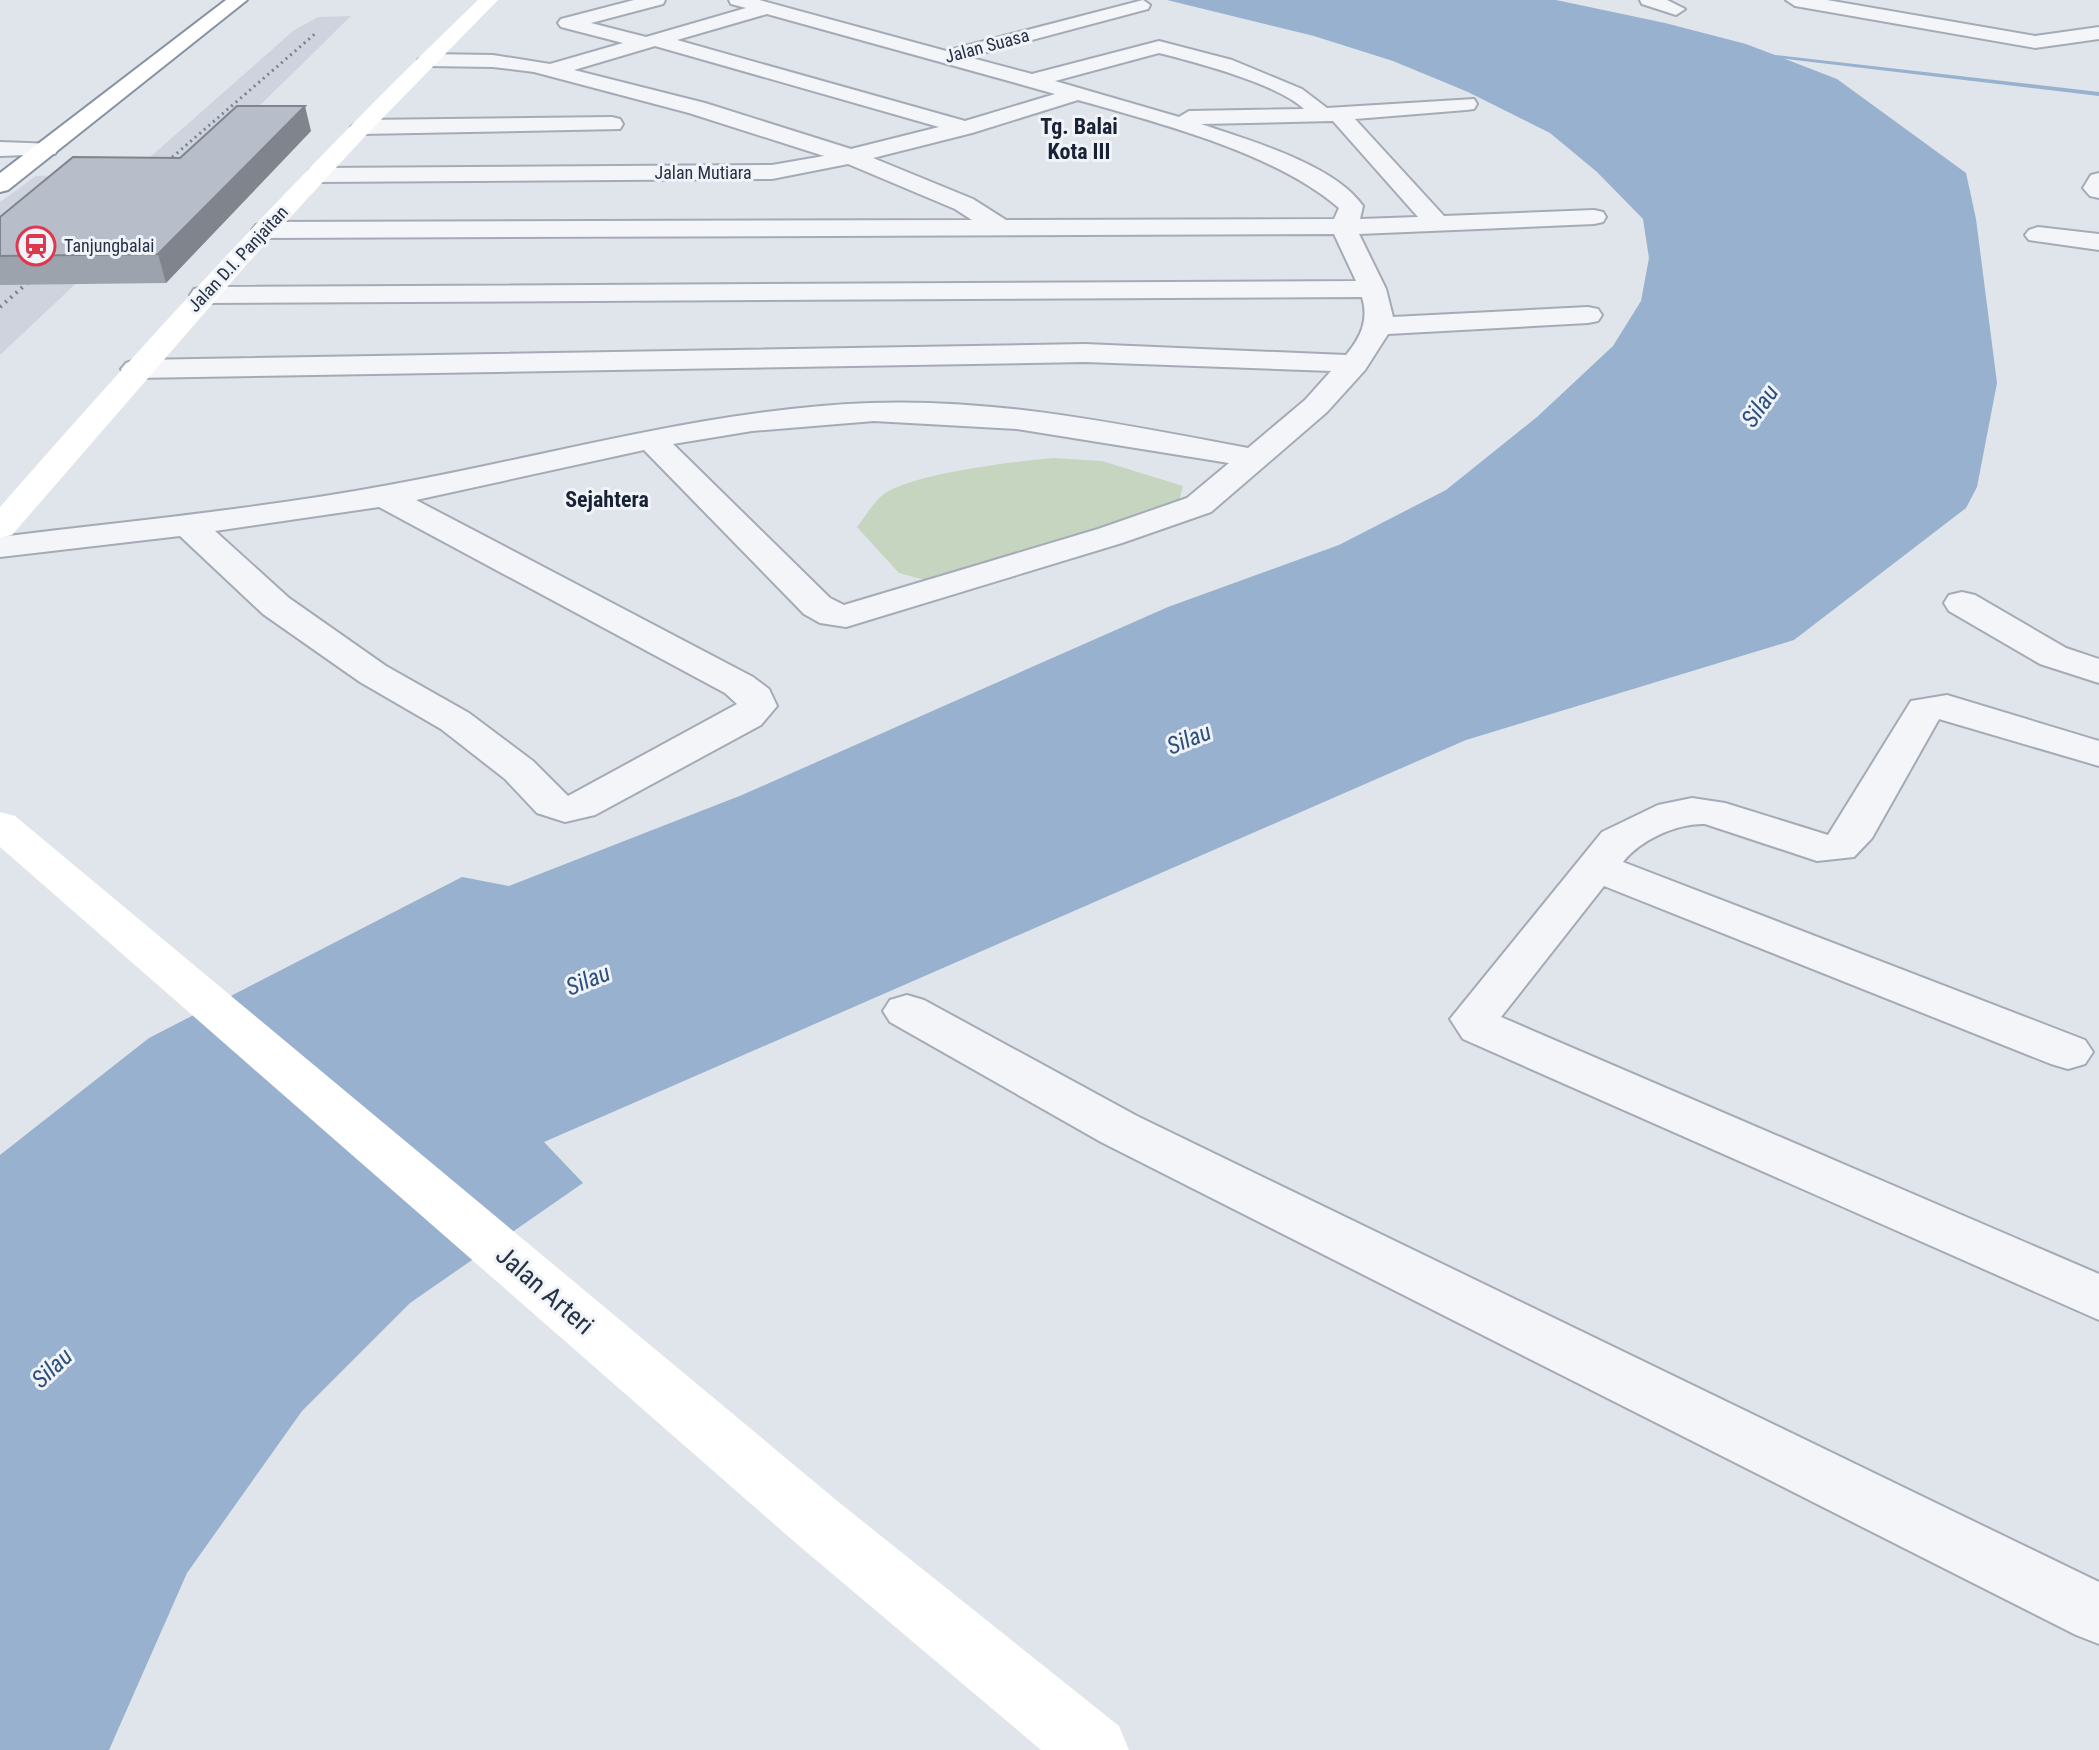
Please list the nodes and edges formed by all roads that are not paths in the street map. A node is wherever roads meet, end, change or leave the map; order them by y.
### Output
1 (238, 0) edge
2 (489, 0) edge
3 (738, 0) edge
4 (1649, 0) edge
5 (1795, 0) edge
6 (1908, 0) edge
7 (1141, 5) dead end
8 (660, 8) edge
9 (1676, 9) dead end
10 (1879, 15) junction
11 (766, 20) junction
12 (603, 32) junction
13 (2099, 33) edge
14 (737, 39) dead end
15 (650, 41) junction
16 (694, 51) junction
17 (782, 52) dead end
18 (944, 57) junction
19 (428, 60) junction
20 (739, 64) junction
21 (828, 65) dead end
22 (551, 70) junction
23 (786, 78) junction
24 (875, 78) dead end
25 (1030, 81) junction
26 (834, 91) junction
27 (1077, 94) junction
28 (1466, 104) dead end
29 (1330, 114) junction
30 (1160, 119) junction
31 (612, 124) dead end
32 (362, 127) junction
33 (964, 128) junction
34 (0, 149) edge
35 (47, 149) junction
36 (851, 157) junction
37 (318, 175) junction
38 (2099, 180) edge
39 (0, 185) edge
40 (2099, 191) edge
41 (1594, 217) dead end
42 (1438, 224) junction
43 (1342, 225) junction
44 (998, 226) junction
45 (265, 230) junction
46 (2038, 235) dead end
47 (2099, 242) edge
48 (1373, 289) junction
49 (204, 295) junction
50 (1588, 315) dead end
51 (1378, 326) junction
52 (1355, 364) junction
53 (136, 369) junction
54 (652, 441) junction
55 (1253, 458) junction
56 (384, 496) junction
57 (186, 523) junction
58 (0, 528) edge
59 (0, 547) edge
60 (1962, 603) dead end
61 (2099, 672) edge
62 (2099, 754) edge
63 (0, 825) edge
64 (1595, 867) junction
65 (907, 1011) dead end
66 (2068, 1052) dead end
67 (2099, 1298) edge
68 (2099, 1614) edge
69 (1094, 1750) edge

1 - 35 main road
2 - 19 main road, Jalan D.I. Panjaitan
3 - 11 street
4 - 9 street
5 - 10 street
6 - 10 street
7 - 18 street, Jalan Suasa
8 - 12 street
8 - 12 street
10 - 13 street
11 - 15 street
11 - 18 street
12 - 15 street
14 - 16 street
15 - 16 street
15 - 22 street
16 - 20 street
17 - 20 street
18 - 25 street
19 - 22 street
19 - 32 main road, Jalan D.I. Panjaitan
20 - 23 street
21 - 23 street
22 - 36 street
23 - 26 street
24 - 26 street
25 - 27 street
25 - 29 street
26 - 33 street
27 - 30 street
27 - 33 street, Jalan Mutiara
28 - 29 street
29 - 30 street
29 - 42 street
30 - 43 street
31 - 32 street
32 - 37 main road, Jalan D.I. Panjaitan
33 - 36 street, Jalan Mutiara
34 - 35 street
35 - 39 main road
36 - 37 street, Jalan Mutiara
36 - 44 street
37 - 45 main road, Jalan D.I. Panjaitan
38 - 40 street
41 - 42 street
42 - 43 street
43 - 44 street
43 - 48 street
44 - 45 street
45 - 49 main road, Jalan D.I. Panjaitan
46 - 47 street
48 - 49 street
48 - 51 street
49 - 53 main road, Jalan D.I. Panjaitan
50 - 51 street
51 - 52 street
52 - 53 street
52 - 55 street
53 - 58 main road, Jalan D.I. Panjaitan
54 - 55 street
54 - 55 street
54 - 56 street
56 - 57 street
56 - 57 street
57 - 59 street
60 - 61 street
62 - 64 street
63 - 69 main road, Jalan Arteri
64 - 66 street
64 - 67 street
65 - 68 street

